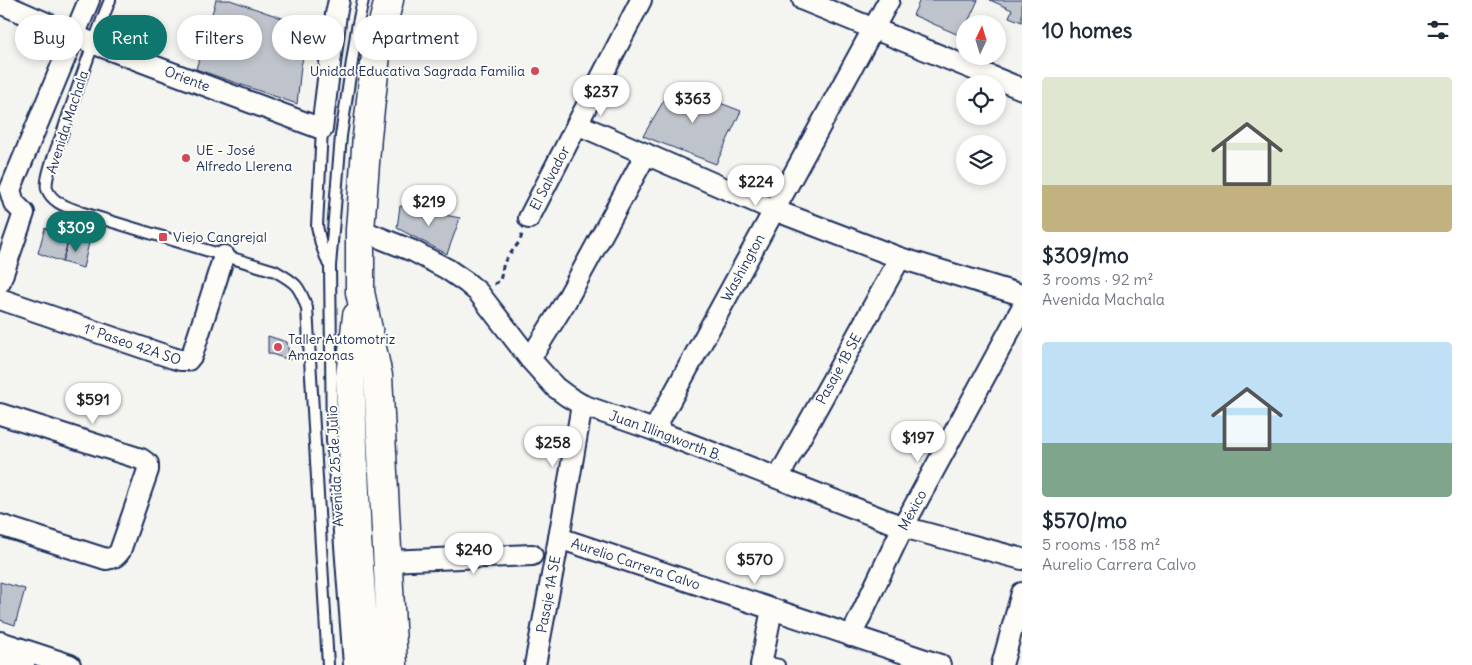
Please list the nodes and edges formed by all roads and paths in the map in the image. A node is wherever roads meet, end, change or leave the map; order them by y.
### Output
1 (89, 0) edge
2 (110, 0) edge
3 (339, 0) edge
4 (363, 0) edge
5 (389, 0) edge
6 (641, 0) edge
7 (803, 0) edge
8 (889, 0) edge
9 (0, 3) edge
10 (27, 15) edge
11 (873, 29) junction
12 (83, 40) junction
13 (73, 60) edge
14 (78, 60) edge
15 (1022, 89) edge
16 (577, 124) junction
17 (322, 129) junction
18 (646, 154) junction
19 (774, 210) junction
20 (529, 218) joint
21 (360, 230) junction
22 (224, 256) junction
23 (900, 258) junction
24 (330, 266) junction
25 (0, 282) edge
26 (360, 292) junction
27 (478, 292) junction
28 (1022, 296) edge
29 (0, 299) edge
30 (1022, 308) edge
31 (530, 359) junction
32 (582, 405) junction
33 (0, 414) edge
34 (654, 430) junction
35 (778, 478) junction
36 (0, 525) edge
37 (903, 526) junction
38 (559, 538) junction
39 (348, 539) junction
40 (532, 555) dead end
41 (1022, 560) edge
42 (387, 562) junction
43 (1022, 593) edge
44 (772, 609) junction
45 (851, 636) junction
46 (0, 642) edge
47 (0, 658) edge
48 (767, 664) edge
49 (20, 665) edge
50 (70, 665) edge
51 (328, 665) edge
52 (349, 665) edge
53 (366, 665) edge
54 (393, 665) edge
55 (535, 665) edge
56 (940, 665) edge
57 (1002, 665) edge

1 - 12 street, Avenida Machala
2 - 12 lane, Avenida Machala
3 - 17 street, Avenida 25 de Julio
4 - 24 lane, Avenida 25 de Julio
5 - 21 main road, Avenida 25 de Julio
6 - 16 street, El Salvador
7 - 11 street
8 - 11 street, Washington
9 - 10 street, Oriente
11 - 15 street
11 - 19 street, Washington
12 - 17 street, Oriente
13 - 25 street, Avenida Machala
14 - 22 lane, Avenida Machala
16 - 18 street
16 - 20 street, El Salvador
17 - 24 lane, Avenida 25 de Julio
18 - 19 street
18 - 31 street
19 - 23 street
19 - 34 street, Washington
20 - 27 path, El Salvador
21 - 26 main road, Avenida 25 de Julio
21 - 27 street, Juan Illingworth B.
22 - 29 street, 1° Paseo 42A SO
22 - 51 lane, Avenida 25 de Julio
23 - 28 street
23 - 35 street, Pasaje 1B SE
24 - 39 lane, Avenida 25 de Julio
26 - 39 main road, Avenida 25 de Julio
26 - 42 main road, Avenida 25 de Julio
27 - 31 street, Juan Illingworth B.
30 - 37 street, México
31 - 32 street, Juan Illingworth B.
32 - 34 street, Juan Illingworth B.
32 - 38 street, Pasaje 1A SE
33 - 36 street
34 - 35 street, Juan Illingworth B.
35 - 37 street, Juan Illingworth B.
37 - 41 street, Juan Illingworth B.
37 - 45 street, México
38 - 44 street, Aurelio Carrera Calvo
38 - 55 street, Pasaje 1A SE
39 - 52 lane, Avenida 25 de Julio
39 - 53 main road, Avenida 25 de Julio
40 - 42 street
42 - 54 main road, Avenida 25 de Julio
43 - 57 street
44 - 45 street, Aurelio Carrera Calvo
44 - 48 street
45 - 56 street, Aurelio Carrera Calvo
46 - 50 street
47 - 49 main road

